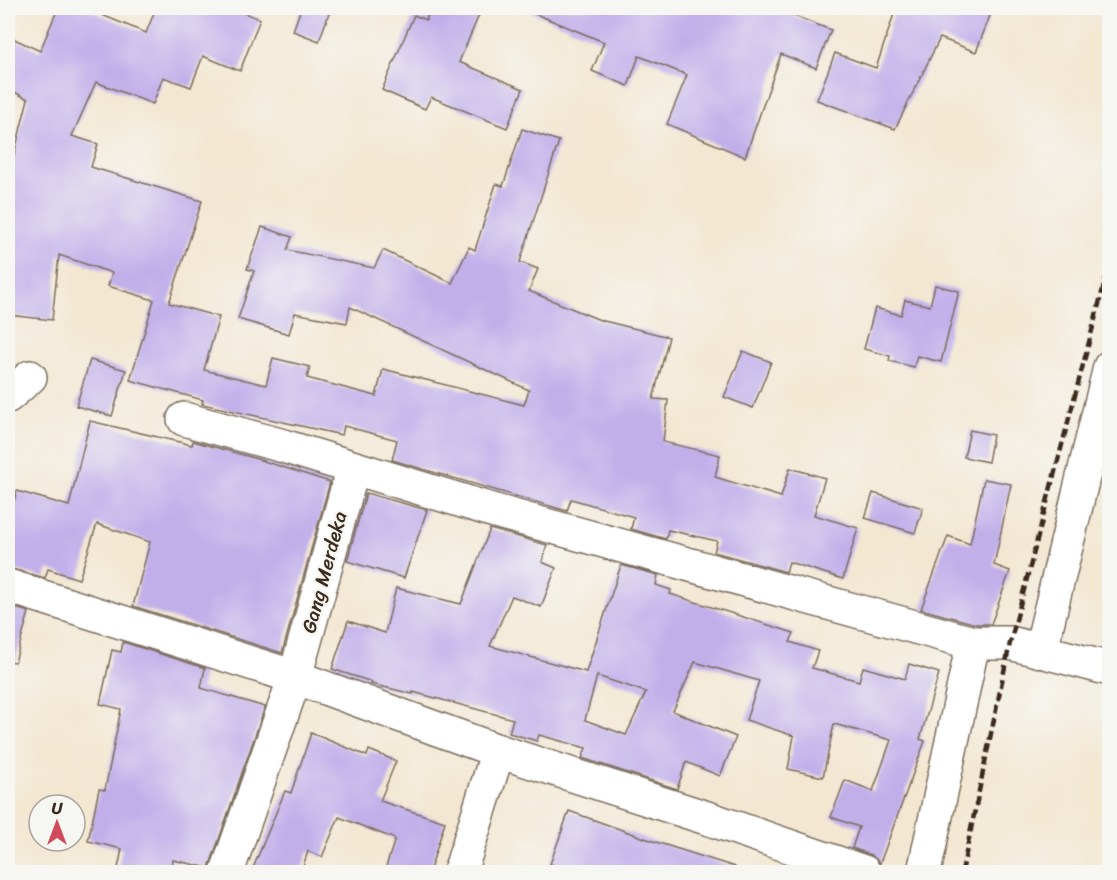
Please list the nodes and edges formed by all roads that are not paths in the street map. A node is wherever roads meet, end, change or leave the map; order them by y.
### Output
1 (1110, 367) edge
2 (184, 419) dead end
3 (352, 468) junction
4 (8, 586) edge
5 (973, 643) junction
6 (1041, 649) junction
7 (1110, 669) edge
8 (295, 677) junction
9 (498, 751) junction
10 (227, 873) edge
11 (460, 873) edge
12 (864, 873) edge
13 (924, 873) edge

1 - 6 street
2 - 3 street
3 - 5 street
3 - 8 street, Gang Merdeka
4 - 8 street
5 - 6 street
5 - 13 street
6 - 7 street
8 - 9 street
8 - 10 street, Gang Merdeka
9 - 11 street
9 - 12 street

